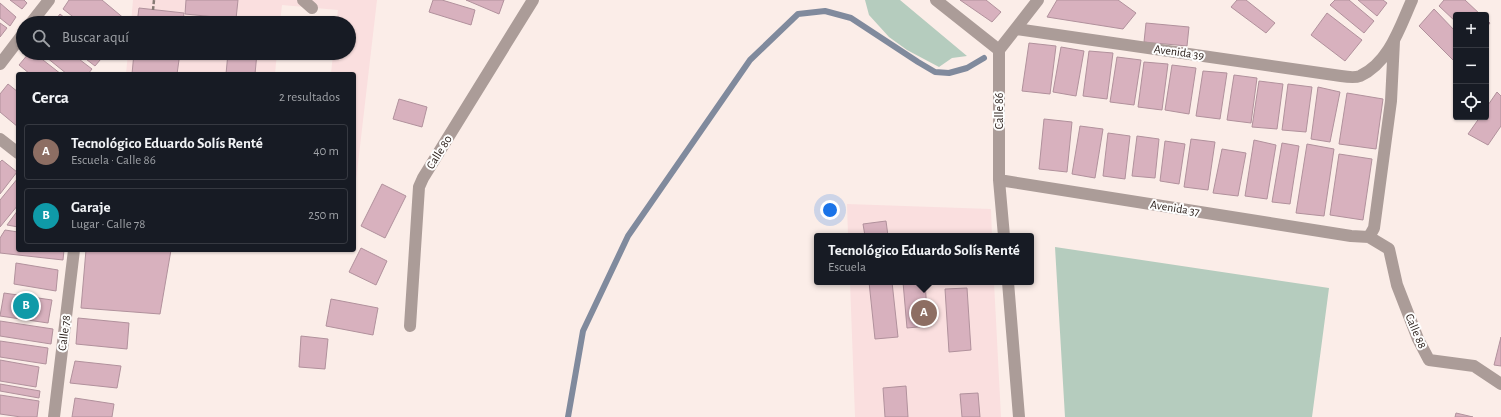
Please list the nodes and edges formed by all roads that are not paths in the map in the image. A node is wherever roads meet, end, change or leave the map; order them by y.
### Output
1 (48, 0) edge
2 (533, 0) edge
3 (936, 0) edge
4 (1038, 0) edge
5 (1412, 0) edge
6 (36, 16) edge
7 (1016, 28) junction
8 (1394, 41) junction
9 (16, 43) edge
10 (999, 50) junction
11 (0, 64) edge
12 (0, 139) edge
13 (16, 151) edge
14 (999, 180) junction
15 (1004, 233) edge
16 (1351, 236) joint
17 (1369, 237) junction
18 (74, 252) edge
19 (1008, 285) edge
20 (410, 326) dead end
21 (1501, 384) edge
22 (54, 417) edge
23 (1019, 417) edge

1 - 6 street
2 - 20 street, Calle 80
3 - 10 street
4 - 7 street
5 - 8 street
7 - 8 street, Avenida 39
7 - 10 street
8 - 17 street
9 - 11 street
10 - 14 street, Calle 86
12 - 13 street
14 - 15 street, Calle 86
14 - 16 street, Avenida 37
16 - 17 street, Calle 88
17 - 21 street, Calle 88
18 - 22 street, Calle 78
19 - 23 street

